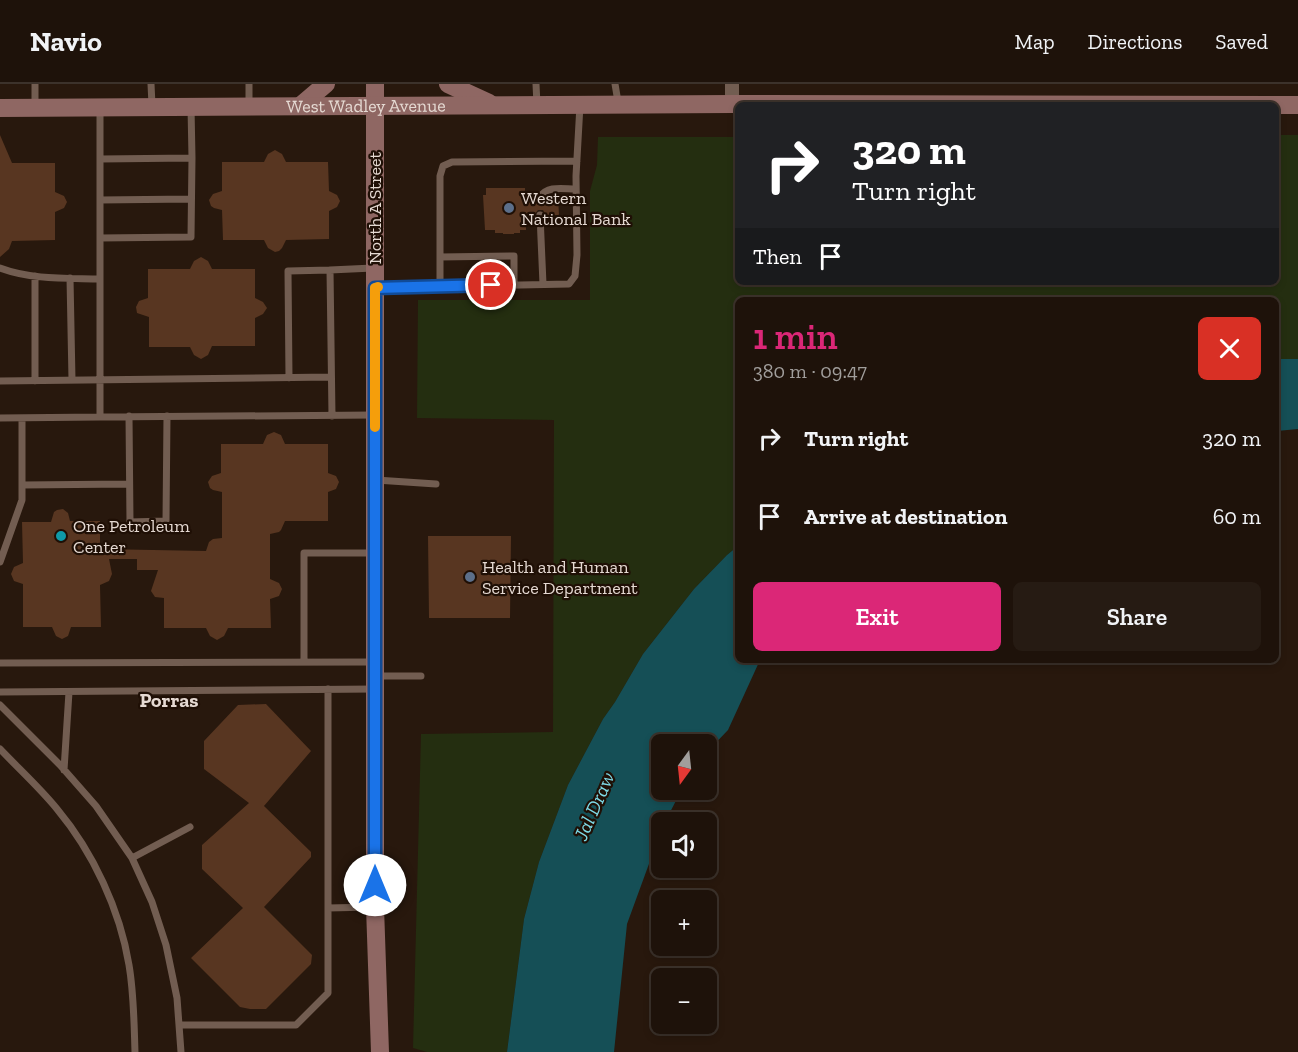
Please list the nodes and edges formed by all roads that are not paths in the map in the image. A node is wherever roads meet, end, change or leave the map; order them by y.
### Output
1 (35, 84) edge
2 (151, 84) edge
3 (249, 84) edge
4 (326, 84) edge
5 (375, 84) edge
6 (448, 84) edge
7 (536, 84) edge
8 (615, 84) edge
9 (732, 84) edge
10 (732, 104) junction
11 (735, 104) edge
12 (494, 105) junction
13 (537, 105) junction
14 (580, 105) junction
15 (619, 105) junction
16 (1279, 105) edge
17 (1298, 105) edge
18 (249, 106) junction
19 (300, 106) junction
20 (375, 106) junction
21 (152, 107) junction
22 (191, 107) junction
23 (0, 108) edge
24 (35, 108) junction
25 (100, 108) junction
26 (192, 158) junction
27 (100, 159) junction
28 (577, 160) junction
29 (576, 189) junction
30 (540, 197) dead end
31 (191, 199) junction
32 (100, 200) junction
33 (540, 215) dead end
34 (100, 238) junction
35 (440, 256) junction
36 (0, 268) edge
37 (375, 268) junction
38 (330, 270) junction
39 (35, 276) junction
40 (70, 278) junction
41 (100, 279) junction
42 (543, 284) junction
43 (514, 285) junction
44 (440, 286) junction
45 (375, 288) junction
46 (331, 377) junction
47 (290, 378) junction
48 (72, 380) junction
49 (100, 380) junction
50 (0, 381) edge
51 (35, 381) junction
52 (129, 416) junction
53 (167, 416) junction
54 (332, 416) junction
55 (375, 416) junction
56 (100, 417) junction
57 (0, 418) edge
58 (22, 418) junction
59 (375, 480) junction
60 (436, 483) dead end
61 (129, 484) junction
62 (22, 485) junction
63 (375, 553) junction
64 (0, 562) edge
65 (304, 662) junction
66 (0, 663) edge
67 (375, 676) junction
68 (421, 676) dead end
69 (328, 689) junction
70 (0, 692) edge
71 (69, 692) junction
72 (0, 705) edge
73 (0, 750) edge
74 (64, 770) junction
75 (190, 827) dead end
76 (132, 858) junction
77 (375, 907) junction
78 (328, 908) junction
79 (179, 1025) junction
80 (135, 1052) edge
81 (181, 1052) edge
82 (380, 1052) edge

1 - 24 lane
2 - 21 lane
3 - 18 lane
4 - 19 main road
5 - 20 main road, North A Street
6 - 12 main road
7 - 13 lane
8 - 15 lane
9 - 10 street
10 - 11 main road, West Wadley Avenue
10 - 15 main road, West Wadley Avenue
12 - 13 main road, West Wadley Avenue
12 - 20 main road, West Wadley Avenue
13 - 14 main road, West Wadley Avenue
14 - 15 main road, West Wadley Avenue
14 - 28 lane
16 - 17 main road, West Wadley Avenue
18 - 19 main road, West Wadley Avenue
18 - 22 main road, West Wadley Avenue
19 - 20 main road, West Wadley Avenue
20 - 37 main road, North A Street
21 - 22 main road, West Wadley Avenue
21 - 25 main road, West Wadley Avenue
22 - 26 lane
23 - 24 main road, West Wadley Avenue
24 - 25 main road, West Wadley Avenue
25 - 27 lane
26 - 27 lane
26 - 31 lane
27 - 32 lane
28 - 29 lane
28 - 35 lane
29 - 30 lane
29 - 42 lane
31 - 32 lane
31 - 34 lane
32 - 34 lane
33 - 42 lane
34 - 41 lane
35 - 43 lane
35 - 44 lane
36 - 39 lane
37 - 38 lane
37 - 45 main road, North A Street
38 - 46 lane
38 - 47 lane
39 - 40 lane
39 - 51 lane
40 - 41 lane
40 - 48 lane
41 - 49 lane
42 - 43 lane
43 - 44 lane
44 - 45 lane
45 - 55 main road, North A Street
46 - 47 lane
46 - 54 lane
47 - 49 lane
48 - 49 lane
48 - 51 lane
49 - 56 lane
50 - 51 lane
52 - 53 lane
52 - 56 lane
52 - 61 lane
53 - 54 lane
53 - 61 lane
54 - 55 lane
55 - 59 main road, North A Street
56 - 58 lane
57 - 58 lane
58 - 62 lane
59 - 60 lane
59 - 63 main road, North A Street
61 - 62 lane
62 - 64 lane
63 - 65 lane
63 - 67 main road, North A Street
65 - 66 lane
65 - 67 lane
67 - 68 lane
67 - 69 lane
67 - 77 main road, North A Street
69 - 71 lane
69 - 78 lane
70 - 71 lane
71 - 74 lane
72 - 74 lane
73 - 80 lane
74 - 76 lane
75 - 76 lane
76 - 79 lane
77 - 78 lane
77 - 82 main road, North A Street
78 - 79 lane
79 - 81 lane

